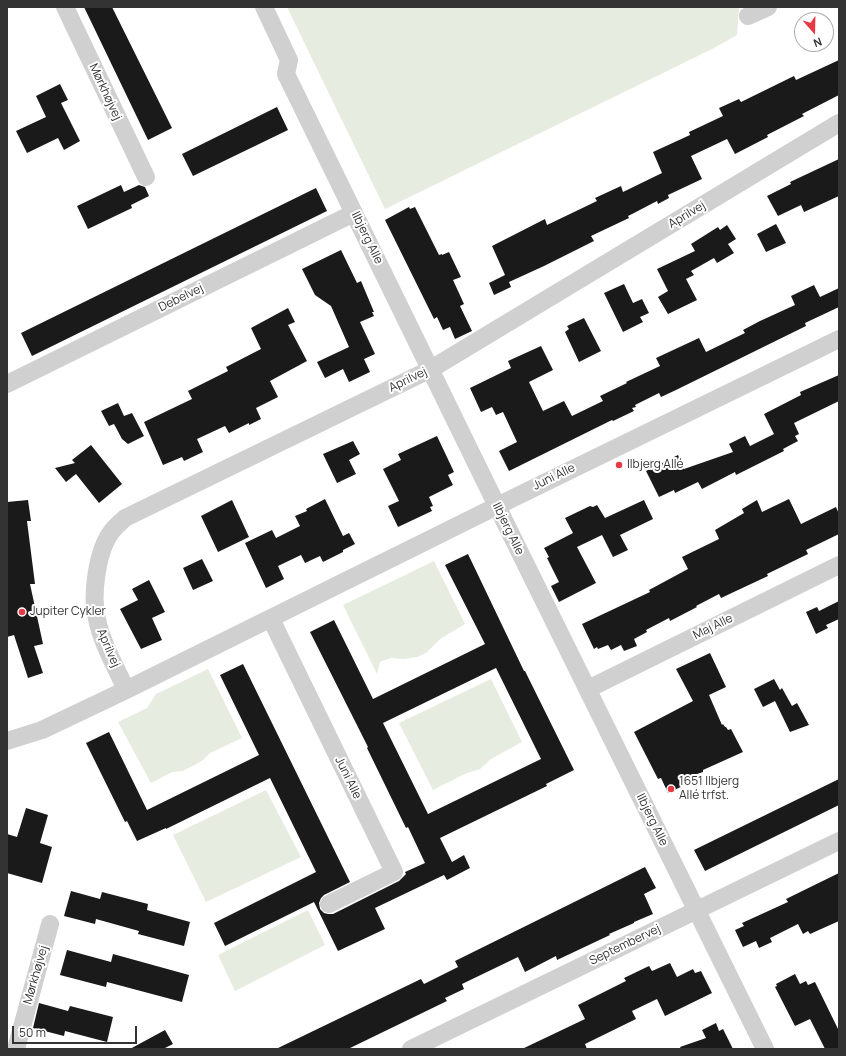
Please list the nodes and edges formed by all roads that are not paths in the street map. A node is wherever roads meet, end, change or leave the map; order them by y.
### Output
1 (65, 7) edge
2 (264, 7) edge
3 (768, 7) edge
4 (748, 16) dead end
5 (839, 123) edge
6 (146, 177) dead end
7 (354, 213) junction
8 (839, 339) edge
9 (431, 369) junction
10 (7, 384) edge
11 (496, 506) junction
12 (839, 565) edge
13 (271, 618) junction
14 (588, 688) junction
15 (126, 690) junction
16 (7, 741) edge
17 (839, 841) edge
18 (329, 904) dead end
19 (697, 911) junction
20 (50, 924) dead end
21 (16, 1049) edge
22 (411, 1049) edge
23 (765, 1049) edge

1 - 6 street, Mørkhøjvej
2 - 7 street, Ilbjerg Alle
3 - 4 street
5 - 9 street, Aprilvej
7 - 9 street, Ilbjerg Alle
7 - 10 street, Debelvej
8 - 11 street, Juni Alle
9 - 11 street, Ilbjerg Alle
9 - 15 street, Aprilvej
11 - 13 street, Juni Alle
11 - 14 street, Ilbjerg Alle
12 - 14 street, Maj Alle
13 - 15 street, Juni Alle
13 - 18 street, Juni Alle
14 - 19 street, Ilbjerg Alle
15 - 16 street, Juni Alle
17 - 19 street, Septembervej
19 - 22 street, Septembervej
19 - 23 street, Ilbjerg Alle
20 - 21 street, Mørkhøjvej

